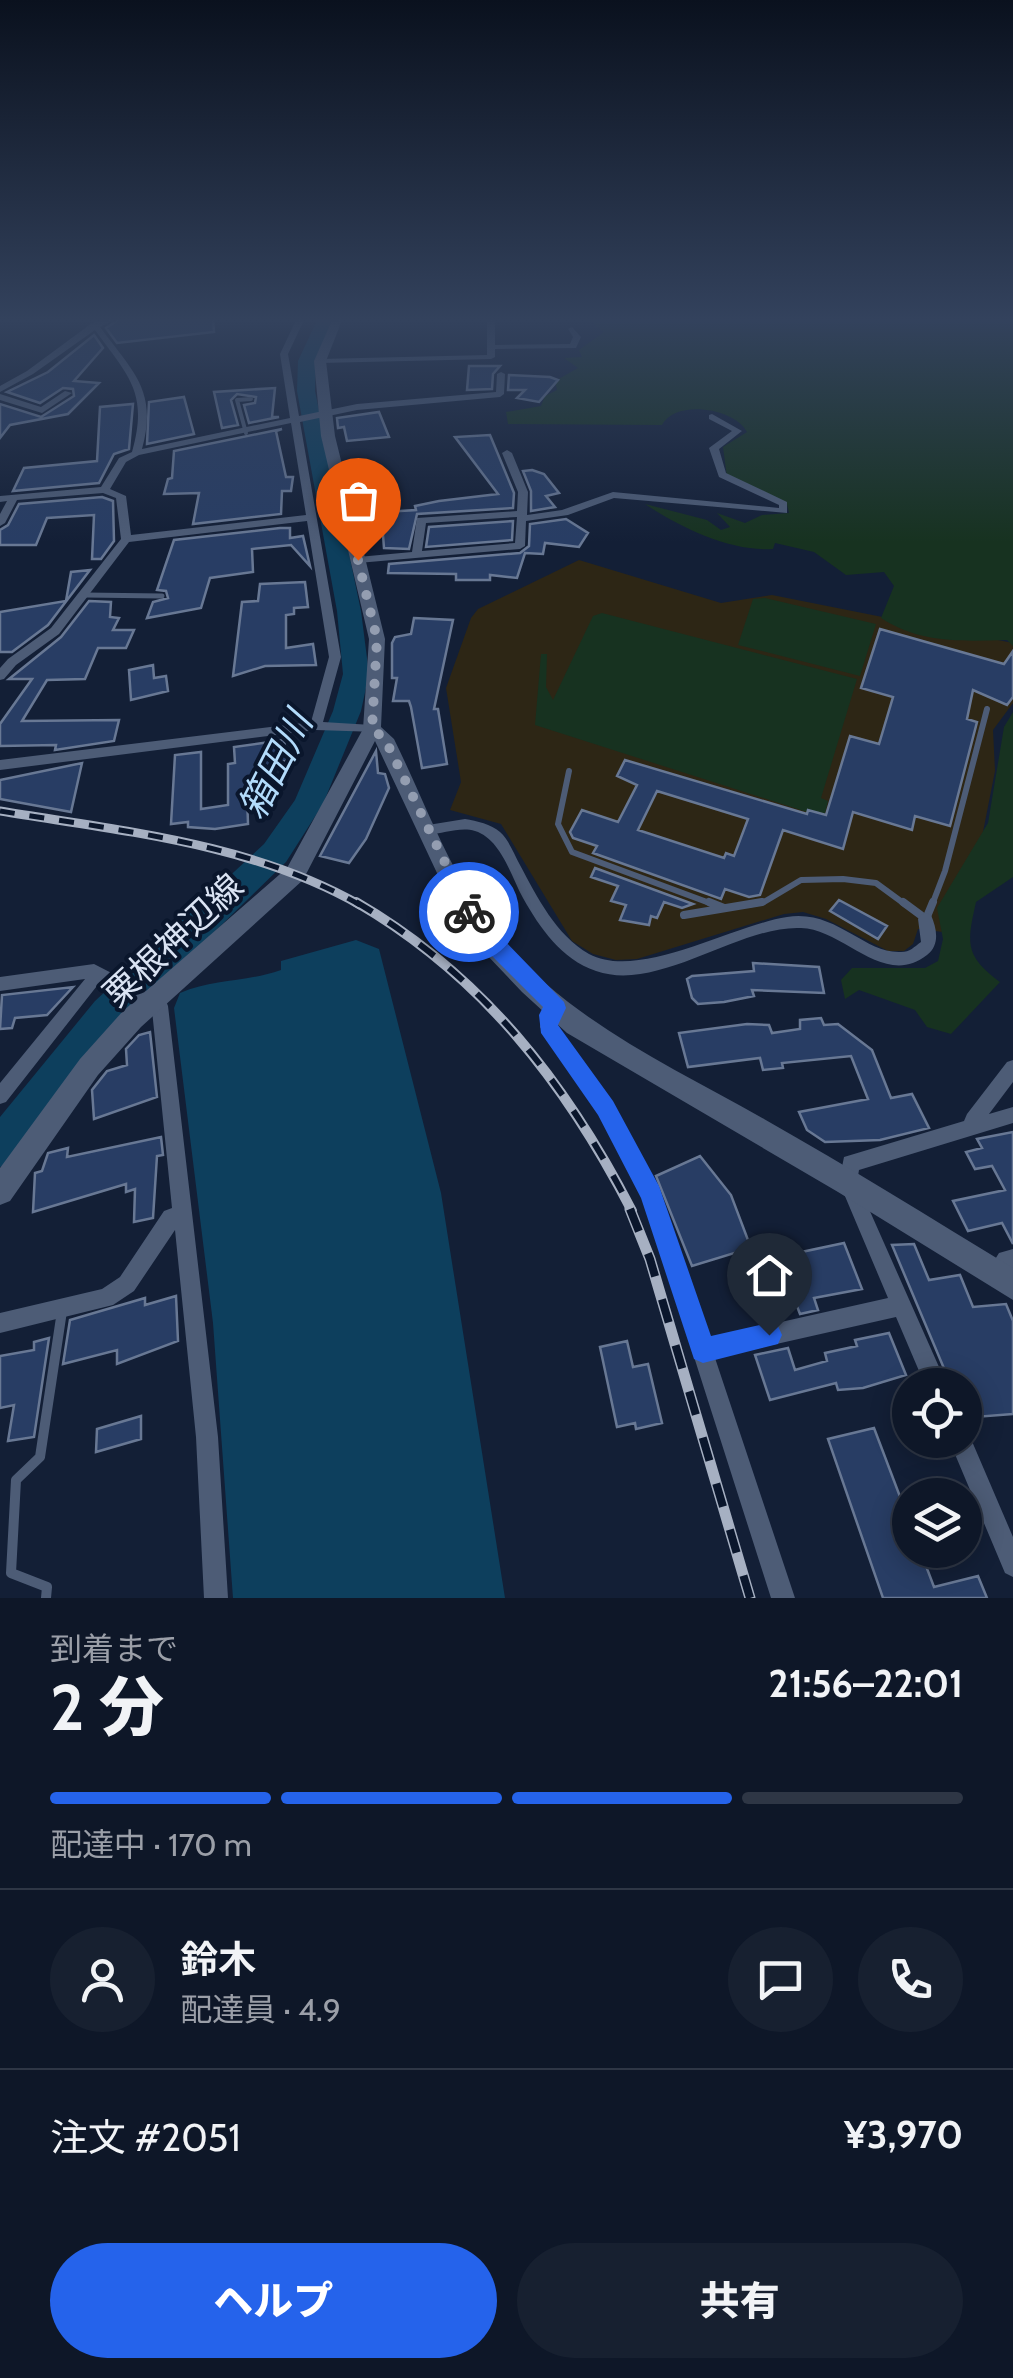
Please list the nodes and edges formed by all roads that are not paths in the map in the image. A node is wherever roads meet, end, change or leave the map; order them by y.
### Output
1 (67, 393) edge
2 (139, 393) edge
3 (291, 393) edge
4 (322, 393) edge
5 (496, 393) edge
6 (0, 397) edge
7 (251, 399) dead end
8 (323, 415) junction
9 (712, 417) dead end
10 (296, 419) junction
11 (246, 432) junction
12 (136, 453) junction
13 (507, 453) dead end
14 (104, 490) junction
15 (14, 496) junction
16 (0, 498) edge
17 (522, 516) junction
18 (312, 517) junction
19 (0, 523) edge
20 (126, 538) junction
21 (417, 553) junction
22 (358, 560) junction
23 (85, 594) junction
24 (162, 596) dead end
25 (1, 672) edge
26 (987, 709) dead end
27 (320, 726) junction
28 (368, 728) junction
29 (0, 765) edge
30 (569, 771) dead end
31 (428, 830) junction
32 (725, 908) junction
33 (684, 916) dead end
34 (926, 919) junction
35 (100, 972) junction
36 (0, 984) edge
37 (149, 999) junction
38 (557, 1008) junction
39 (1013, 1068) edge
40 (0, 1096) edge
41 (1013, 1115) edge
42 (976, 1126) junction
43 (848, 1182) junction
44 (0, 1191) edge
45 (182, 1213) junction
46 (1008, 1272) edge
47 (902, 1305) junction
48 (62, 1309) junction
49 (0, 1323) edge
50 (703, 1350) junction
51 (929, 1368) edge
52 (968, 1458) edge
53 (1013, 1565) edge
54 (46, 1598) edge
55 (216, 1598) edge
56 (783, 1598) edge

1 - 6 street
2 - 12 street
3 - 10 street
4 - 8 main road, 粟根神辺線
5 - 8 street
7 - 11 lane
8 - 10 street
8 - 22 main road, 粟根神辺線
9 - 17 street
10 - 11 street
10 - 18 street
11 - 12 street
12 - 14 street
13 - 17 street
14 - 15 street
14 - 20 street
15 - 16 street
15 - 19 street
17 - 21 street
17 - 21 street
18 - 20 street
18 - 27 street
20 - 23 street
21 - 22 street
22 - 28 main road, 粟根神辺線
23 - 24 lane
23 - 25 street
26 - 34 lane
27 - 28 street
27 - 29 street
28 - 31 main road
28 - 37 main road, 粟根神辺線
30 - 32 lane
31 - 34 street
31 - 38 main road
32 - 33 lane
32 - 34 lane
35 - 36 street
35 - 37 street
35 - 40 street
37 - 44 main road, 粟根神辺線
37 - 45 street
38 - 43 main road
38 - 50 street
39 - 42 street
41 - 42 street
42 - 43 street
43 - 46 main road
43 - 47 street
45 - 48 street
45 - 55 street
47 - 50 street
47 - 51 street
48 - 49 street
48 - 54 lane
50 - 56 street
52 - 53 street

